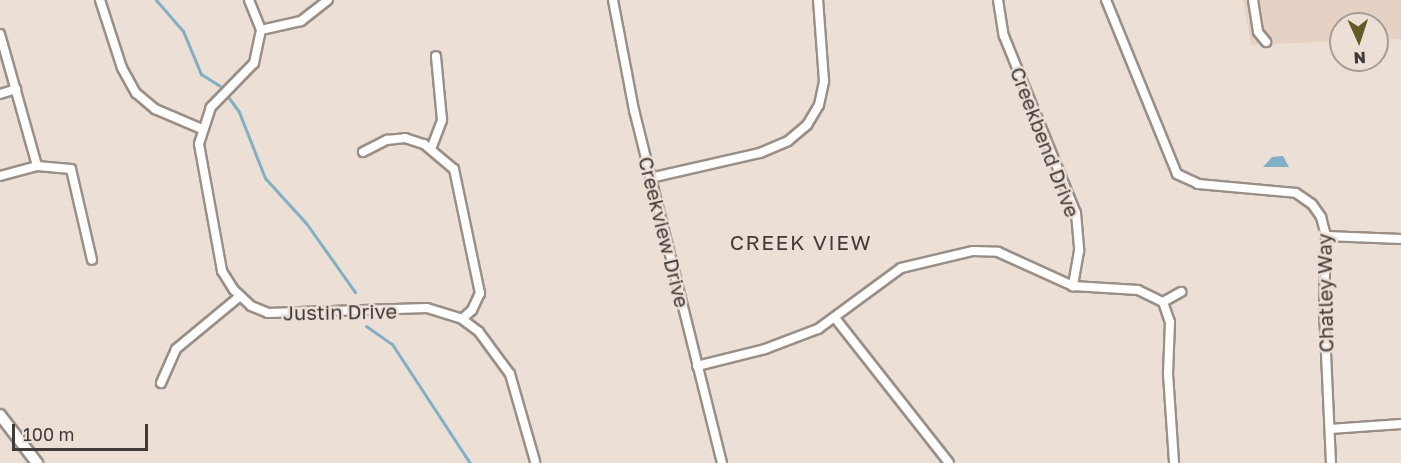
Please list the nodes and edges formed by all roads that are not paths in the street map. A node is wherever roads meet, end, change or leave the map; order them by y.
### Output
1 (100, 0) edge
2 (249, 0) edge
3 (328, 0) edge
4 (613, 0) edge
5 (818, 0) edge
6 (998, 0) edge
7 (1106, 0) edge
8 (1253, 0) edge
9 (261, 30) junction
10 (0, 34) edge
11 (1266, 42) dead end
12 (436, 56) dead end
13 (16, 89) junction
14 (0, 94) edge
15 (202, 129) junction
16 (431, 149) junction
17 (363, 152) dead end
18 (38, 166) junction
19 (0, 176) edge
20 (650, 178) junction
21 (1326, 236) junction
22 (1401, 238) edge
23 (92, 260) dead end
24 (1073, 286) junction
25 (1181, 292) dead end
26 (240, 296) junction
27 (1163, 302) junction
28 (835, 318) junction
29 (462, 319) junction
30 (698, 366) junction
31 (161, 383) dead end
32 (0, 415) edge
33 (1401, 424) edge
34 (1329, 429) junction
35 (534, 461) dead end
36 (37, 463) edge
37 (722, 463) edge
38 (949, 463) edge
39 (1174, 463) edge
40 (1331, 463) edge

1 - 15 street
2 - 9 street
3 - 9 street
4 - 20 street, Creekview Drive
5 - 20 street
6 - 24 street, Creekbend Drive
7 - 21 street, Chatley Way
8 - 11 street
9 - 15 street, Justin Drive
10 - 13 street
12 - 16 street
13 - 14 street
13 - 18 street
15 - 26 street, Justin Drive
16 - 17 street
16 - 29 street
18 - 19 street
18 - 23 street
20 - 30 street, Creekview Drive
21 - 22 street
21 - 34 street, Chatley Way
24 - 27 street
24 - 28 street
25 - 27 street
26 - 29 street, Justin Drive
26 - 31 street
27 - 39 street
28 - 30 street
28 - 38 street
29 - 35 street, Justin Drive
30 - 37 street, Creekview Drive
32 - 36 street
33 - 34 street
34 - 40 street, Chatley Way

